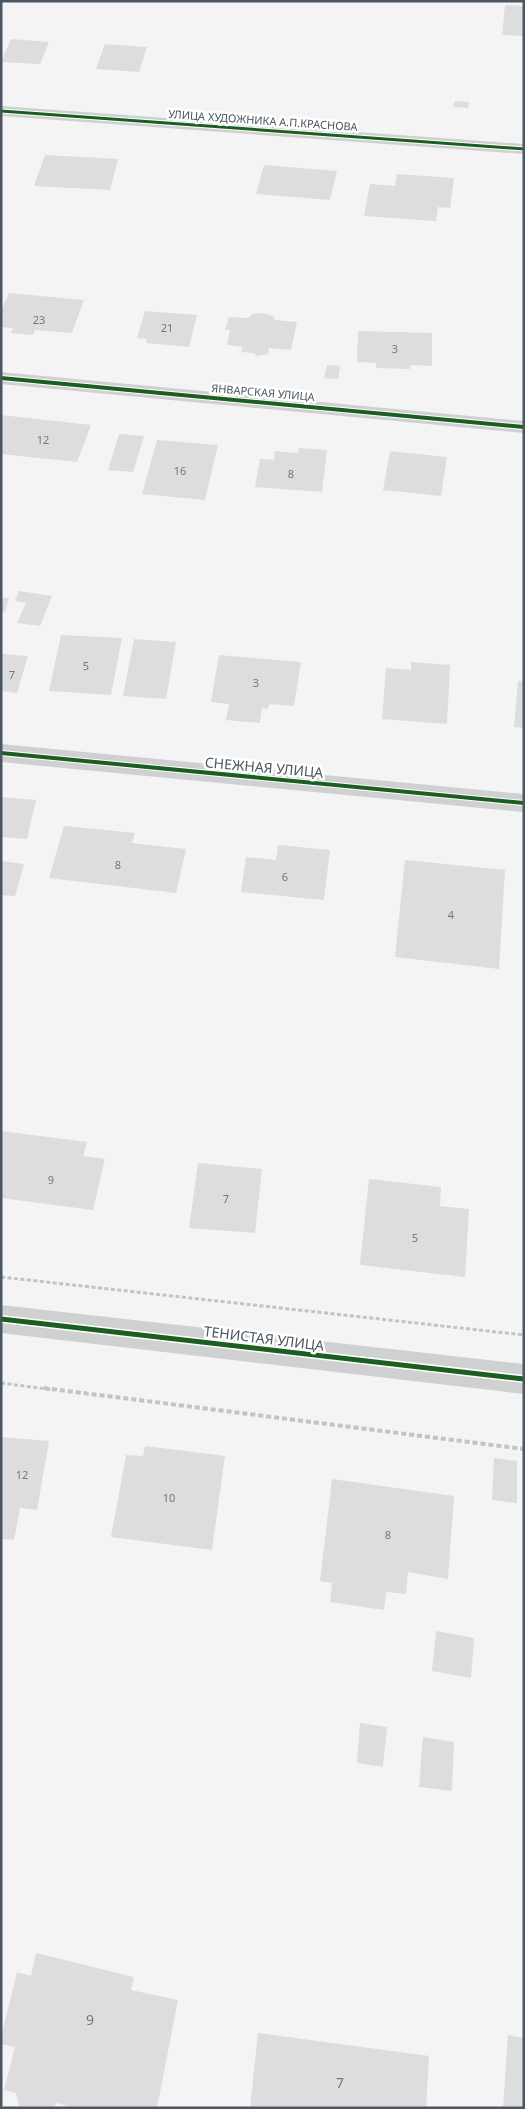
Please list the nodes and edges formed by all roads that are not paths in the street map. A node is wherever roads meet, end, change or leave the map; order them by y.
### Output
1 (1, 111) edge
2 (524, 150) edge
3 (1, 378) edge
4 (524, 427) edge
5 (1, 753) edge
6 (524, 803) edge
7 (1, 1319) edge
8 (524, 1380) edge

1 - 2 street, УЛИЦА ХУДОЖНИКА А.П.КРАСНОВА
3 - 4 street, ЯНВАРСКАЯ УЛИЦА
5 - 6 street, СНЕЖНАЯ УЛИЦА
7 - 8 street, ТЕНИСТАЯ УЛИЦА

